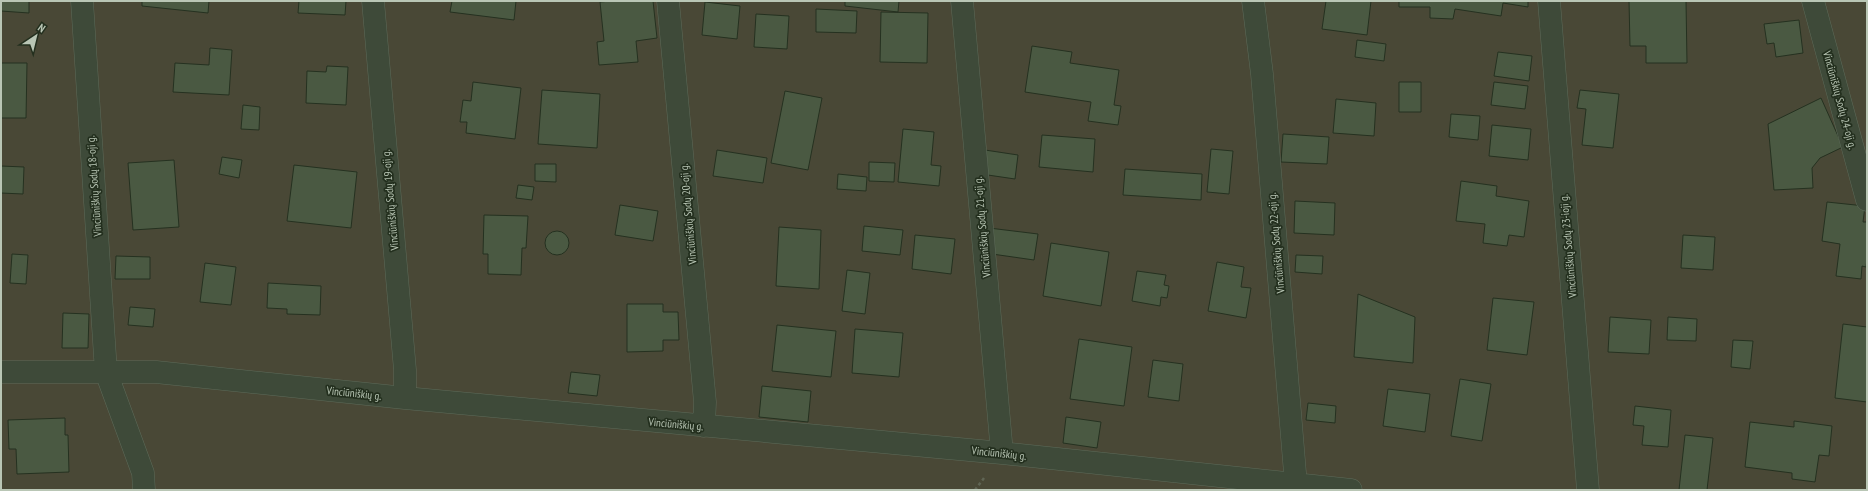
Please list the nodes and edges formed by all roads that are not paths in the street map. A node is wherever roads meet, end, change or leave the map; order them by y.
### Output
1 (82, 1) edge
2 (373, 1) edge
3 (668, 1) edge
4 (962, 1) edge
5 (1253, 1) edge
6 (1549, 1) edge
7 (1813, 1) edge
8 (1867, 200) edge
9 (1, 372) edge
10 (106, 372) junction
11 (405, 398) junction
12 (704, 426) junction
13 (1002, 453) junction
14 (1296, 485) junction
15 (144, 490) edge
16 (1351, 490) edge
17 (1588, 490) edge

1 - 10 street, Vinciūniškių Sodų 18-oji g.
2 - 11 street, Vinciūniškių Sodų 19-oji g.
3 - 12 street, Vinciūniškių Sodų 20-oji g.
4 - 13 street, Vinciūniškių Sodų 21-oji g.
5 - 14 street, Vinciūniškių Sodų 22-oji g.
6 - 17 street, Vinciūniškių Sodų 23-ioji g.
7 - 8 street, Vinciūniškių Sodų 24-oji g.
9 - 10 street, Vinciūniškių g.
10 - 11 street, Vinciūniškių g.
10 - 15 street, Vinciūniškių Sodų 18-oji g.
11 - 12 street, Vinciūniškių g.
12 - 13 street, Vinciūniškių g.
13 - 14 street, Vinciūniškių g.
14 - 16 street, Vinciūniškių g.

